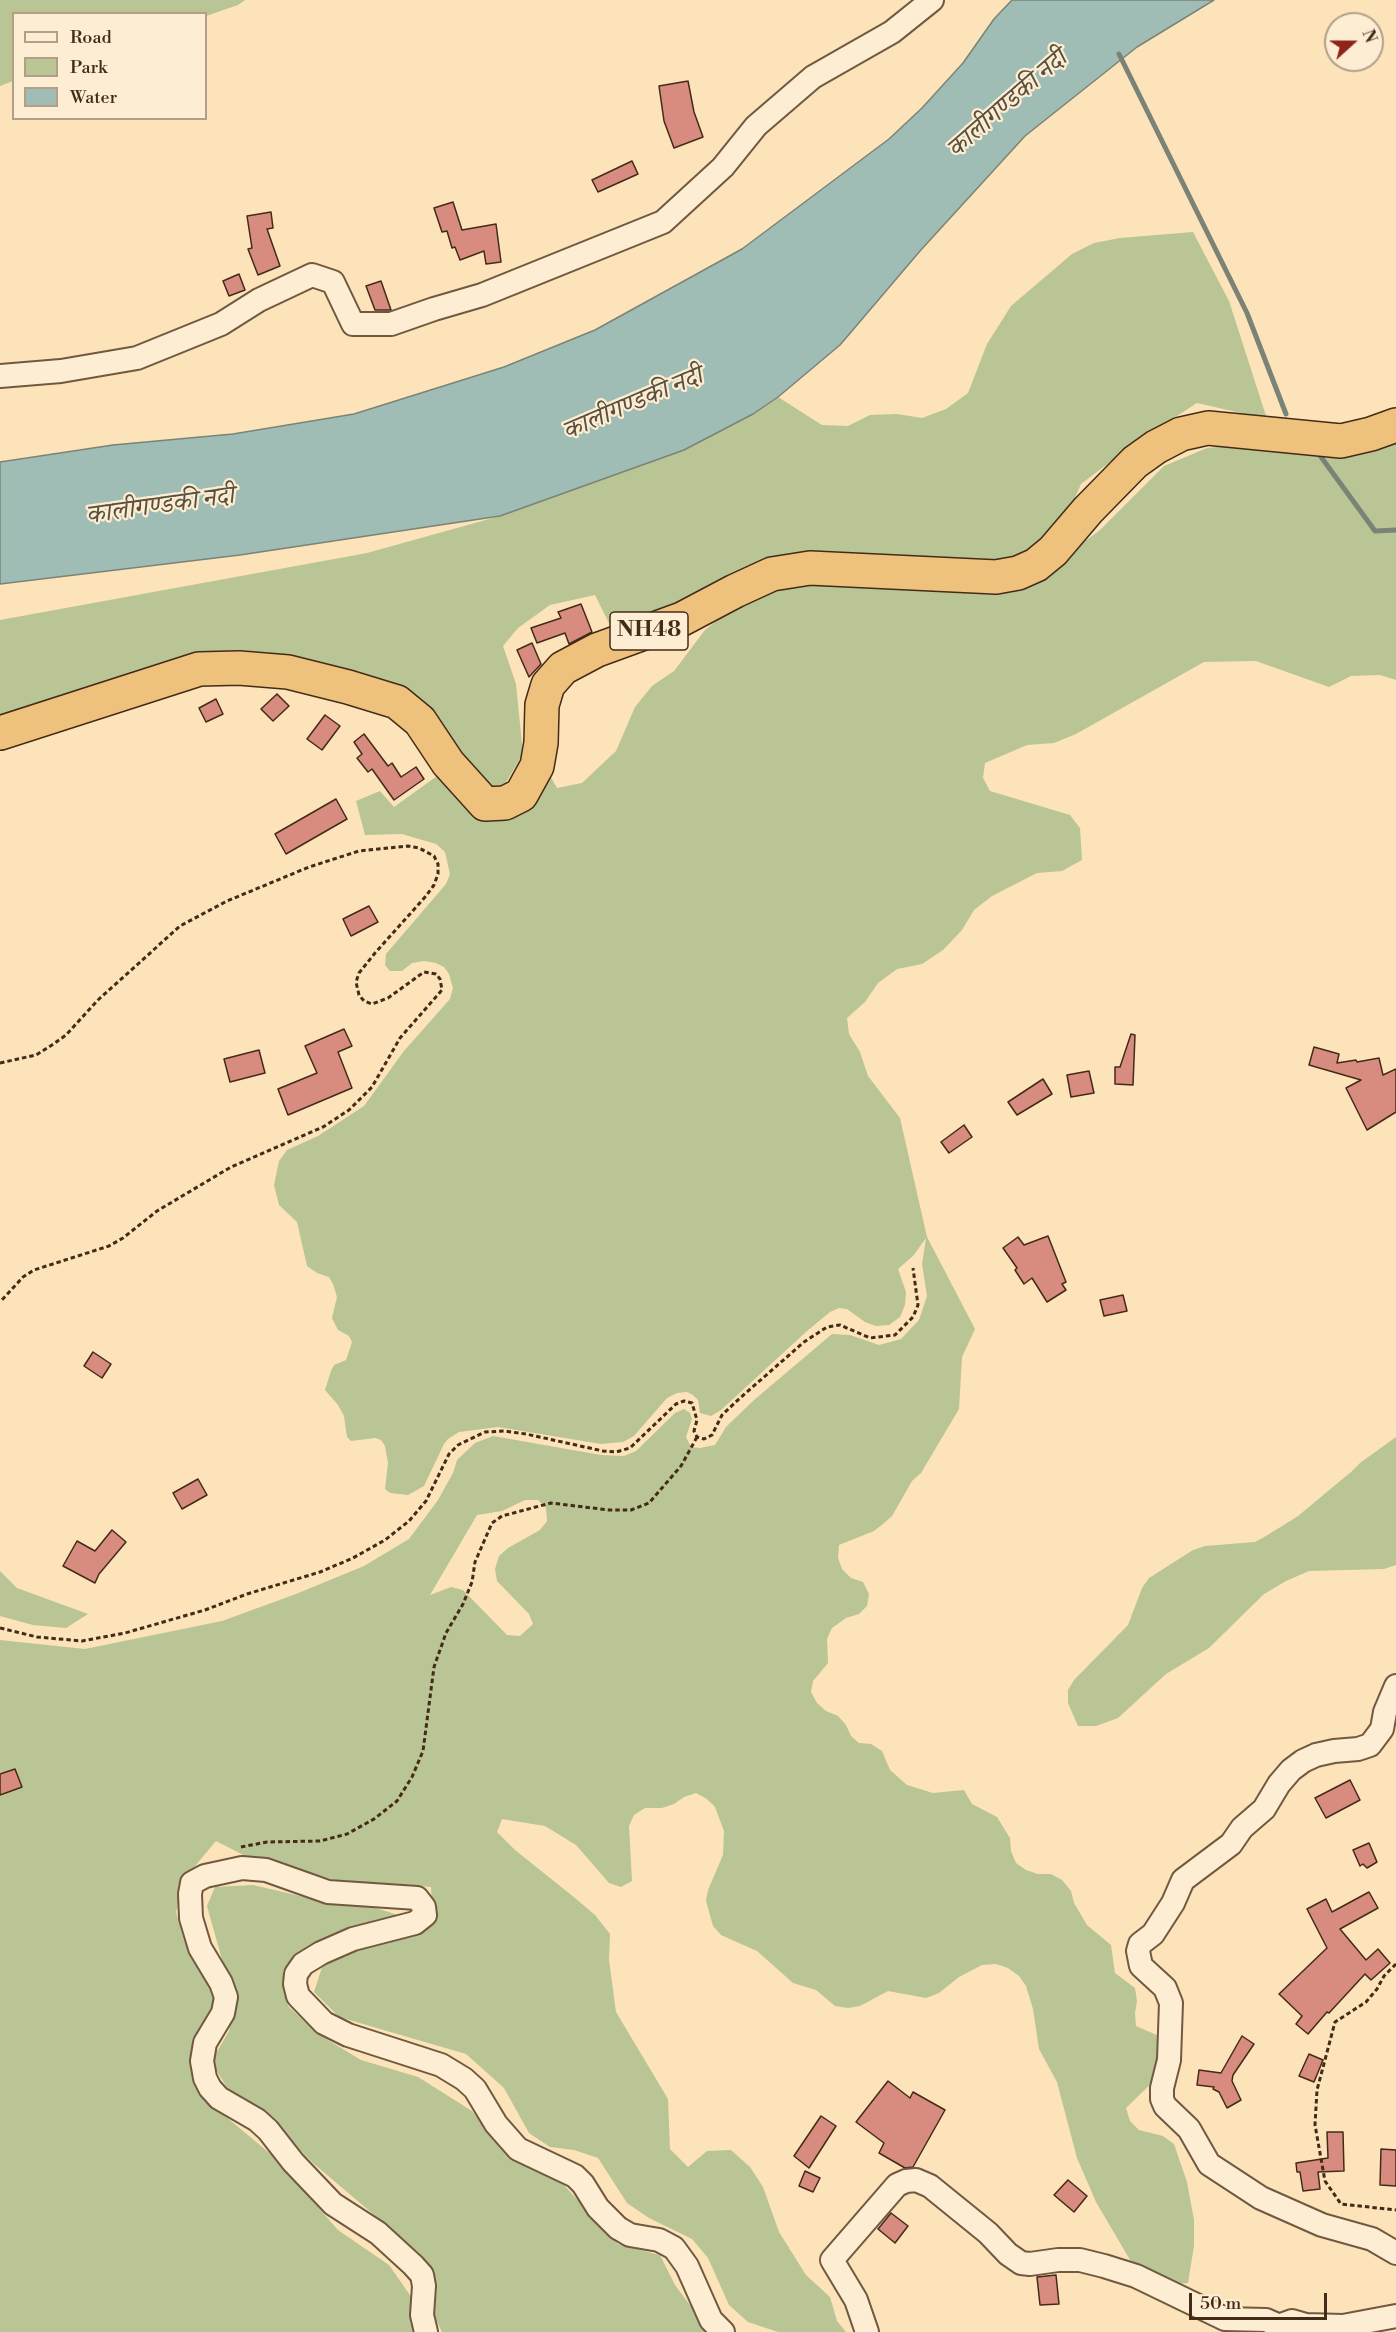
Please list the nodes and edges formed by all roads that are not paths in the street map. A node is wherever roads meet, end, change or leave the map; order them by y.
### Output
1 (932, 0) edge
2 (0, 376) edge
3 (1396, 425) edge
4 (0, 733) edge
5 (1396, 1686) edge
6 (1396, 2253) edge
7 (1396, 2316) edge
8 (1287, 2328) edge
9 (426, 2332) edge
10 (723, 2332) edge
11 (867, 2332) edge

1 - 2 street
3 - 4 highway, NH48
5 - 6 street
7 - 8 street
8 - 11 street
9 - 10 street

